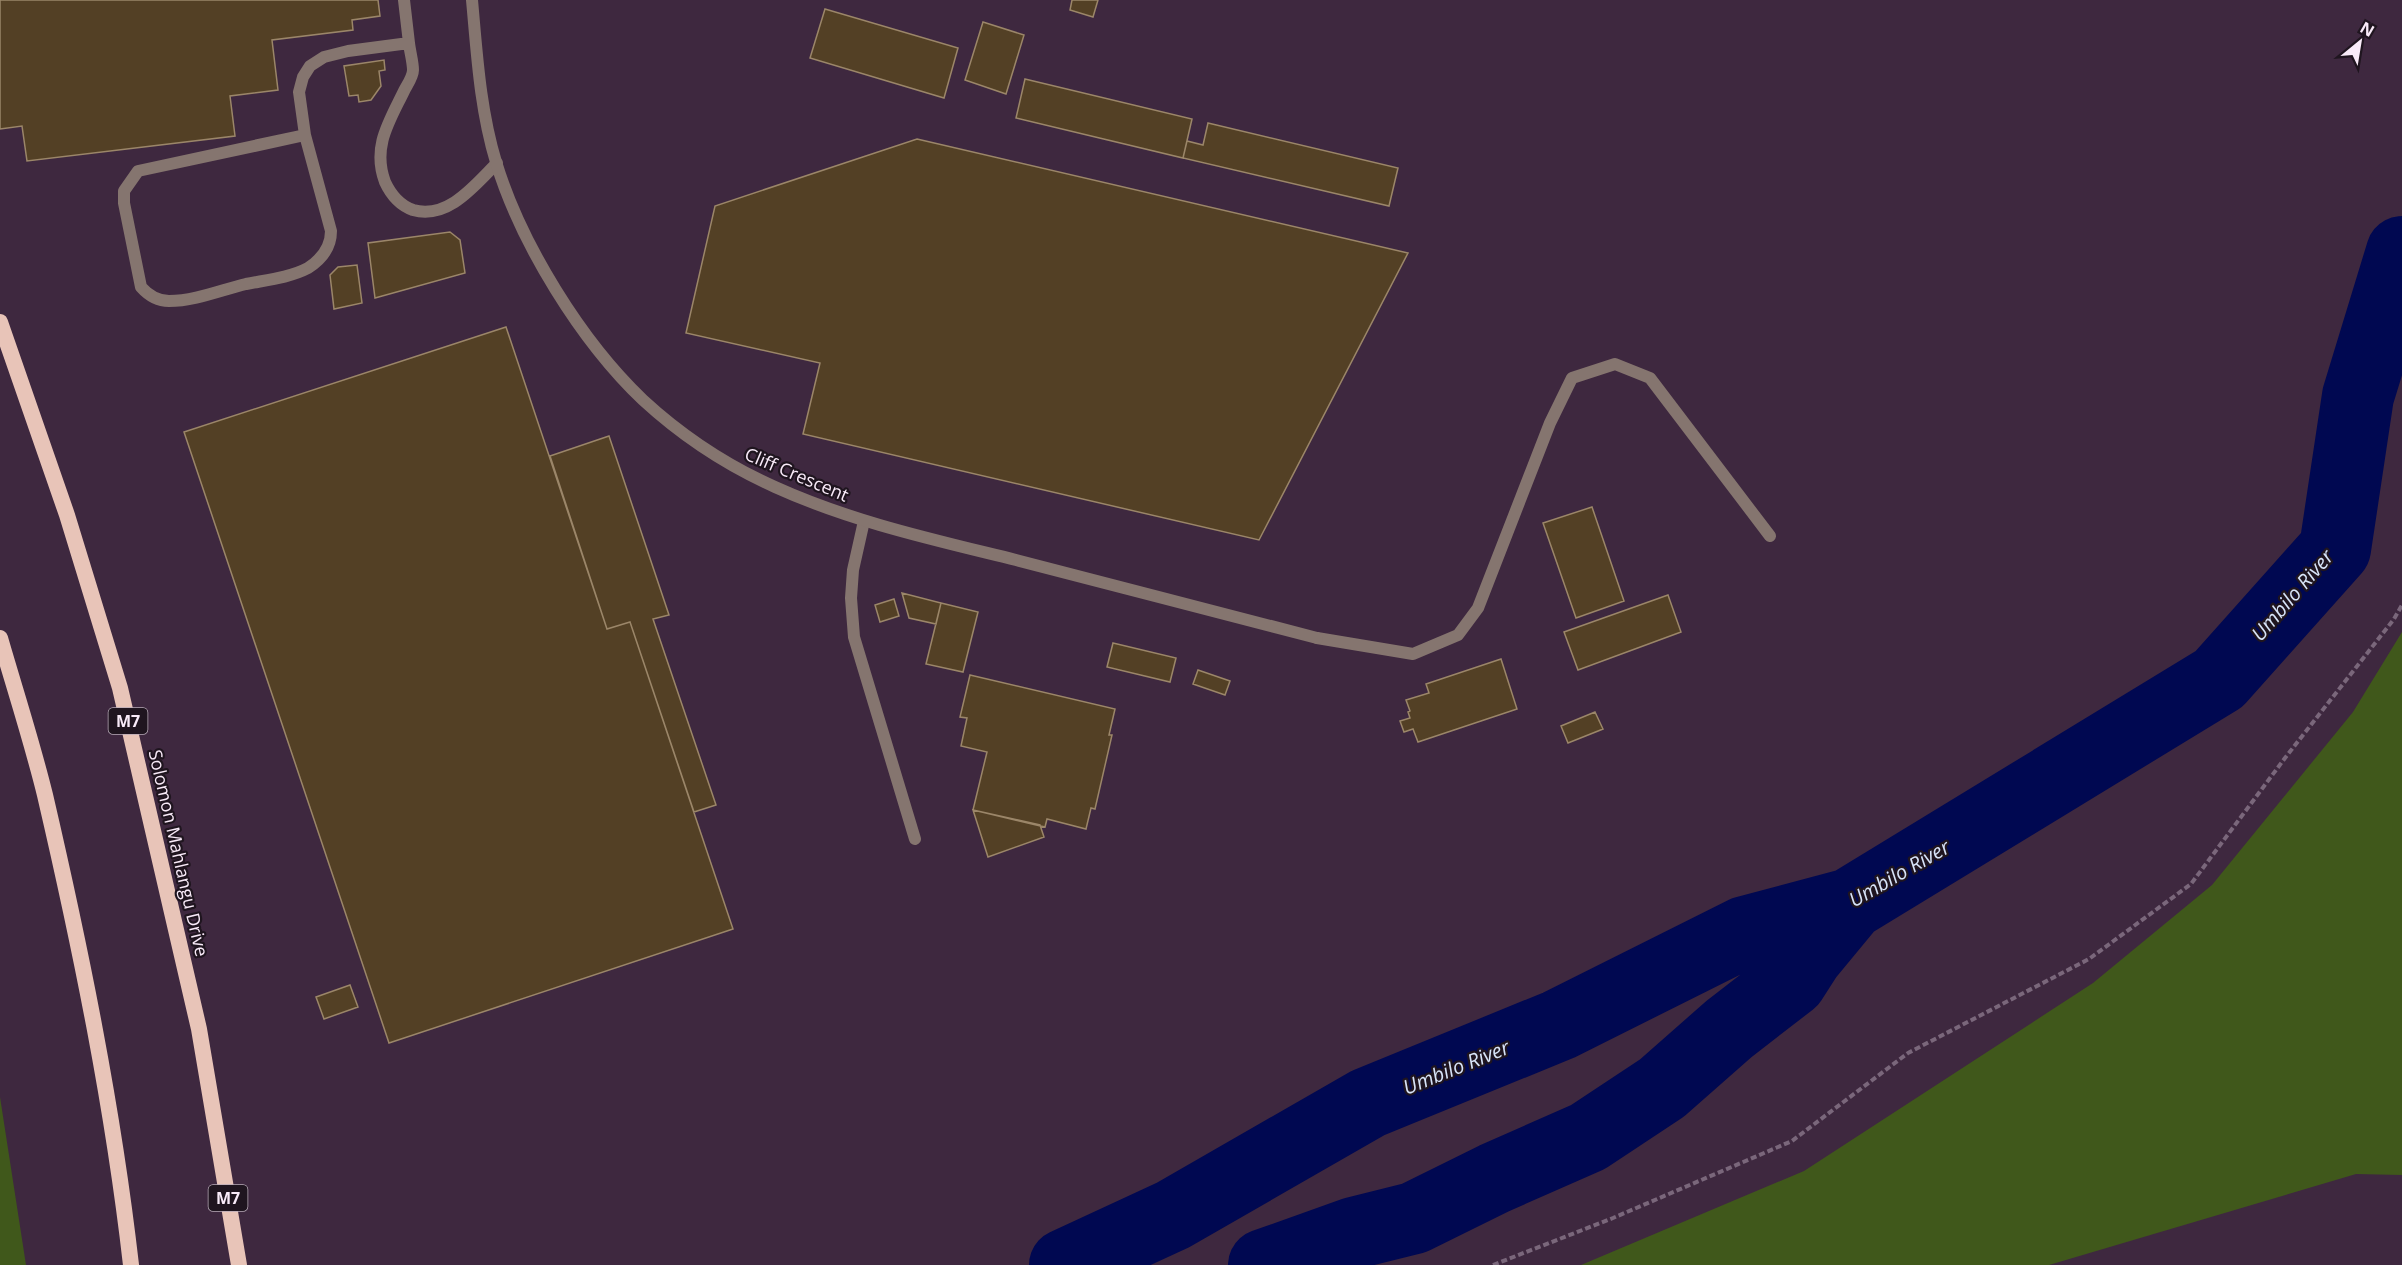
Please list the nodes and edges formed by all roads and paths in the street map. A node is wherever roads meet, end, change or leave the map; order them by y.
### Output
1 (404, 0) edge
2 (472, 0) edge
3 (409, 43) junction
4 (305, 135) junction
5 (497, 163) junction
6 (0, 322) edge
7 (864, 521) junction
8 (1770, 536) dead end
9 (2402, 605) edge
10 (0, 638) edge
11 (915, 839) dead end
12 (130, 1265) edge
13 (239, 1265) edge
14 (1493, 1265) edge

1 - 3 street
2 - 5 street, Cliff Crescent
3 - 4 street
3 - 5 street
4 - 4 street
5 - 7 street, Cliff Crescent
6 - 13 highway, Solomon Mahlangu Drive / M7
7 - 8 street, Cliff Crescent
7 - 11 street
9 - 14 path
10 - 12 highway

